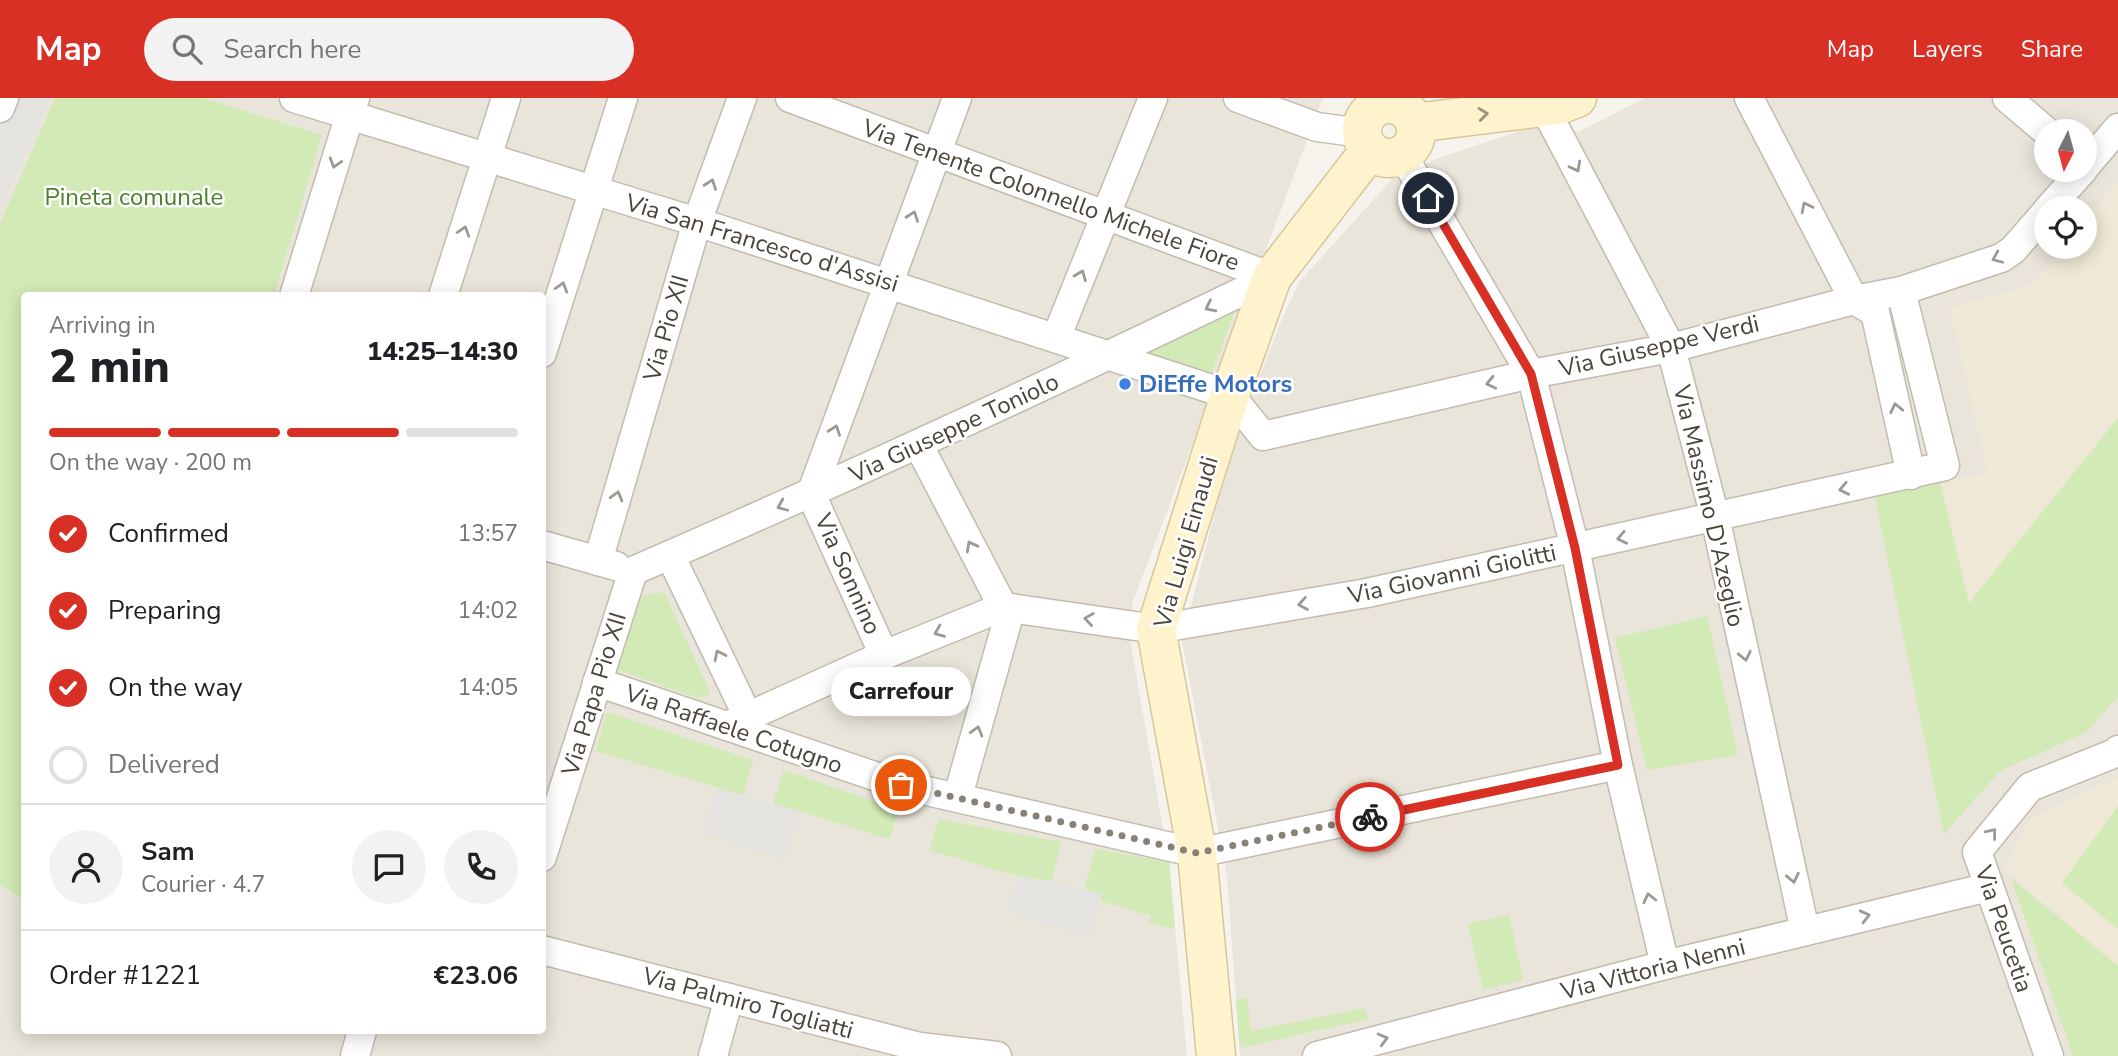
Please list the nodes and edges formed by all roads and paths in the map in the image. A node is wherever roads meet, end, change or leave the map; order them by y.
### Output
1 (4, 98) edge
2 (293, 98) edge
3 (506, 98) edge
4 (623, 98) edge
5 (743, 98) edge
6 (790, 98) edge
7 (957, 98) edge
8 (1153, 98) edge
9 (1238, 98) edge
10 (1749, 98) edge
11 (2007, 98) edge
12 (1561, 102) edge
13 (353, 107) edge
14 (0, 108) edge
15 (2034, 121) edge
16 (1384, 127) edge
17 (2118, 128) edge
18 (2097, 152) edge
19 (937, 153) junction
20 (486, 157) junction
21 (2071, 182) edge
22 (592, 190) junction
23 (2059, 196) edge
24 (1105, 215) junction
25 (697, 222) junction
26 (2034, 226) edge
27 (1272, 277) junction
28 (889, 283) junction
29 (1901, 291) junction
30 (296, 292) edge
31 (444, 292) edge
32 (1854, 300) junction
33 (1056, 338) junction
34 (546, 339) edge
35 (1671, 348) junction
36 (1110, 356) junction
37 (1531, 374) junction
38 (1230, 395) junction
39 (918, 444) junction
40 (1911, 475) junction
41 (811, 494) junction
42 (1715, 517) junction
43 (546, 546) edge
44 (1575, 548) junction
45 (670, 555) junction
46 (598, 561) junction
47 (633, 571) junction
48 (1007, 607) junction
49 (1156, 629) junction
50 (884, 655) junction
51 (597, 682) junction
52 (738, 722) junction
53 (2118, 750) edge
54 (1618, 765) junction
55 (555, 773) edge
56 (958, 796) junction
57 (546, 831) edge
58 (1197, 853) junction
59 (1989, 887) junction
60 (1805, 931) junction
61 (546, 951) edge
62 (1665, 965) junction
63 (729, 998) junction
64 (361, 1034) edge
65 (876, 1046) edge
66 (355, 1056) edge
67 (713, 1056) edge
68 (997, 1056) edge
69 (1216, 1056) edge
70 (1317, 1056) edge
71 (2049, 1056) edge

1 - 14 street
2 - 13 street, Via San Francesco d'Assisi
3 - 20 street
4 - 22 street
25 -> 5 street, Via Pio XII
6 - 19 street, Via Tenente Colonnello Michele Fiore
7 - 19 street
8 - 24 street
9 - 16 street
32 -> 10 street
11 - 15 street
16 -> 12 main road
12 -> 35 street, Via Massimo D'Azeglio
13 - 20 street, Via San Francesco d'Assisi
13 -> 30 street
16 - 27 main road, Via Luigi Einaudi
16 - 37 street
17 - 18 street
19 - 24 street, Via Tenente Colonnello Michele Fiore
28 -> 19 street
20 - 22 street, Via San Francesco d'Assisi
31 -> 20 street
21 - 23 street
22 - 25 street, Via San Francesco d'Assisi
34 -> 22 street
24 - 27 street, Via Tenente Colonnello Michele Fiore
33 -> 24 street
25 - 28 street, Via San Francesco d'Assisi
46 -> 25 street, Via Pio XII
26 -> 29 street, Via Giuseppe Verdi
27 -> 36 street, Via Giuseppe Toniolo
27 - 38 main road, Via Luigi Einaudi
28 - 33 street, Via San Francesco d'Assisi
41 -> 28 street
29 - 32 street, Via Giuseppe Verdi
29 - 40 street, Via Giovanni Giolitti
32 - 35 street, Via Giuseppe Verdi
40 -> 32 street
33 - 36 street, Via San Francesco d'Assisi
35 - 37 street, Via Giuseppe Verdi
35 - 42 street, Via Massimo D'Azeglio
36 - 38 street, Via San Francesco d'Assisi
36 - 39 street, Via Giuseppe Toniolo
37 -> 38 street, Via Giuseppe Verdi
37 - 44 street
38 - 49 main road, Via Luigi Einaudi
39 - 41 street, Via Giuseppe Toniolo
48 -> 39 street
40 -> 42 street, Via Giovanni Giolitti
41 -> 45 street, Via Giuseppe Toniolo
41 - 50 street, Via Sonnino
42 -> 44 street, Via Giovanni Giolitti
42 -> 60 street, Via Massimo D'Azeglio
43 - 46 street
44 -> 49 street, Via Giovanni Giolitti
44 - 54 street
45 - 47 street, Via Giuseppe Toniolo
52 -> 45 street
46 - 47 street
47 - 51 street, Via Papa Pio XII
49 -> 48 street, Via Giovanni Giolitti
48 -> 50 street
56 -> 48 street
49 - 58 main road, Via Luigi Einaudi
50 - 52 street
51 - 52 street, Via Raffaele Cotugno
51 - 55 street, Via Papa Pio XII
52 - 56 street, Via Raffaele Cotugno
59 -> 53 street, Via Peucetia
54 - 58 street
62 -> 54 street
55 - 57 street, Via Papa Pio XII
56 - 58 street, Via Raffaele Cotugno
58 - 69 main road, Via Luigi Einaudi
60 -> 59 street, Via Vittoria Nenni
59 - 71 street, Via Peucetia
60 - 62 street, Via Vittoria Nenni
61 - 63 street, Via Palmiro Togliatti
70 -> 62 street, Via Vittoria Nenni
63 - 65 street, Via Palmiro Togliatti
63 - 67 street
64 - 66 street
65 - 68 street, Via Palmiro Togliatti

